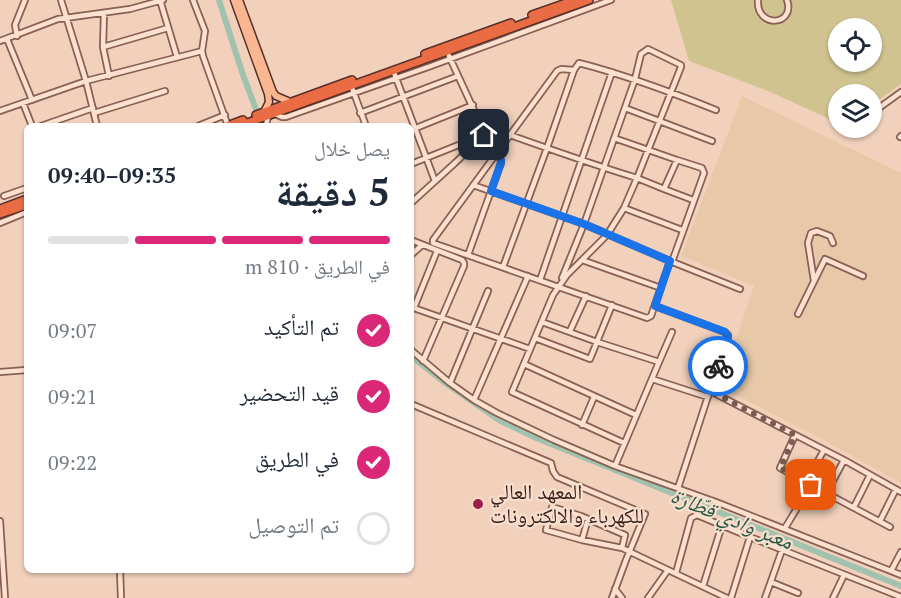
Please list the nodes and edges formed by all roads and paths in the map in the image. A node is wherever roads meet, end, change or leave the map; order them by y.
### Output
1 (25, 0) edge
2 (61, 0) edge
3 (128, 0) edge
4 (161, 0) edge
5 (194, 0) edge
6 (234, 0) edge
7 (239, 0) edge
8 (575, 0) edge
9 (589, 0) edge
10 (610, 0) edge
11 (758, 0) edge
12 (787, 0) edge
13 (130, 9) junction
14 (104, 13) junction
15 (66, 18) junction
16 (546, 19) junction
17 (168, 28) junction
18 (16, 36) junction
19 (6, 39) junction
20 (0, 41) edge
21 (103, 47) junction
22 (202, 51) junction
23 (449, 55) junction
24 (177, 57) junction
25 (393, 70) junction
26 (574, 70) junction
27 (612, 72) junction
28 (109, 76) junction
29 (458, 76) junction
30 (397, 78) junction
31 (635, 79) junction
32 (86, 81) junction
33 (351, 85) junction
34 (165, 91) dead end
35 (671, 92) junction
36 (901, 92) edge
37 (271, 93) junction
38 (354, 94) junction
39 (403, 97) junction
40 (32, 100) junction
41 (23, 103) junction
42 (473, 105) junction
43 (882, 106) edge
44 (293, 108) junction
45 (625, 108) junction
46 (94, 110) junction
47 (716, 110) dead end
48 (0, 111) edge
49 (360, 113) junction
50 (269, 114) junction
51 (225, 116) junction
52 (659, 121) junction
53 (31, 123) edge
54 (51, 123) edge
55 (96, 123) edge
56 (206, 123) edge
57 (227, 123) edge
58 (238, 123) edge
59 (248, 123) edge
60 (267, 123) edge
61 (365, 123) edge
62 (411, 123) edge
63 (414, 129) edge
64 (414, 131) edge
65 (484, 134) junction
66 (510, 135) junction
67 (614, 138) junction
68 (712, 141) dead end
69 (547, 148) junction
70 (648, 149) junction
71 (497, 152) junction
72 (427, 159) junction
73 (582, 160) junction
74 (677, 160) junction
75 (414, 163) edge
76 (604, 168) junction
77 (637, 178) junction
78 (435, 181) junction
79 (473, 185) junction
80 (24, 189) edge
81 (664, 189) junction
82 (491, 191) junction
83 (4, 196) dead end
84 (24, 200) edge
85 (414, 200) edge
86 (693, 200) junction
87 (526, 203) junction
88 (24, 206) edge
89 (624, 208) junction
90 (0, 209) edge
91 (24, 213) edge
92 (0, 214) edge
93 (562, 216) junction
94 (0, 223) edge
95 (584, 224) junction
96 (682, 230) junction
97 (607, 235) junction
98 (414, 241) edge
99 (833, 243) dead end
100 (422, 245) junction
101 (437, 251) junction
102 (414, 252) edge
103 (468, 255) junction
104 (582, 260) junction
105 (671, 261) junction
106 (503, 267) junction
107 (528, 276) junction
108 (863, 276) dead end
109 (540, 280) junction
110 (814, 281) junction
111 (559, 286) junction
112 (661, 288) junction
113 (740, 288) dead end
114 (488, 291) dead end
115 (586, 296) junction
116 (414, 305) edge
117 (612, 305) junction
118 (655, 306) junction
119 (414, 307) edge
120 (798, 314) dead end
121 (441, 318) junction
122 (542, 322) junction
123 (472, 328) junction
124 (570, 332) junction
125 (672, 332) dead end
126 (535, 338) junction
127 (501, 339) junction
128 (597, 342) junction
129 (530, 349) junction
130 (414, 353) edge
131 (423, 361) junction
132 (659, 362) junction
133 (524, 364) junction
134 (24, 370) edge
135 (0, 372) edge
136 (652, 380) junction
137 (450, 383) junction
138 (710, 391) junction
139 (594, 397) junction
140 (708, 397) junction
141 (474, 400) junction
142 (414, 405) edge
143 (636, 415) junction
144 (582, 425) junction
145 (795, 435) junction
146 (624, 443) junction
147 (824, 450) junction
148 (844, 460) junction
149 (615, 466) junction
150 (870, 475) junction
151 (808, 483) junction
152 (678, 488) junction
153 (899, 491) edge
154 (827, 492) junction
155 (854, 507) junction
156 (588, 519) junction
157 (0, 521) edge
158 (880, 521) junction
159 (723, 525) junction
160 (890, 527) dead end
161 (785, 528) junction
162 (750, 537) junction
163 (582, 540) junction
164 (622, 548) junction
165 (782, 550) junction
166 (630, 551) junction
167 (901, 552) edge
168 (668, 570) junction
169 (891, 571) junction
170 (120, 573) edge
171 (676, 573) junction
172 (844, 575) junction
173 (901, 575) edge
174 (771, 582) junction
175 (703, 586) junction
176 (615, 589) junction
177 (798, 593) dead end
178 (901, 597) edge
179 (5, 598) edge
180 (122, 598) edge
181 (612, 598) edge
182 (622, 598) edge
183 (648, 598) edge
184 (729, 598) edge
185 (765, 598) edge
186 (832, 598) edge

1 - 18 street
2 - 15 street
3 - 13 street
4 - 13 street
4 - 17 street
5 - 22 street
6 - 37 main road
7 - 37 main road
8 - 44 highway
9 - 16 highway
10 - 16 street
11 - 12 street
13 - 14 street
14 - 15 street
14 - 21 street
15 - 18 street
15 - 32 street
16 - 23 highway
17 - 21 street
17 - 24 street
18 - 19 street
19 - 20 street
19 - 40 street
21 - 28 street
22 - 24 street
22 - 51 street
23 - 25 highway
23 - 29 street
23 - 30 street
24 - 28 street
25 - 30 street
25 - 33 highway
26 - 27 street
26 - 66 street
26 - 69 street
27 - 31 street
27 - 73 street
28 - 32 street
29 - 39 street
29 - 42 street
30 - 38 street
30 - 39 street
31 - 35 street
31 - 35 street
31 - 45 street
32 - 40 street
32 - 46 street
33 - 38 street
33 - 44 highway
34 - 46 street
35 - 47 street
35 - 52 street
36 - 43 street
37 - 44 main road
37 - 50 main road
38 - 44 street
38 - 49 street
39 - 49 street
39 - 62 street
40 - 41 street
41 - 48 street
41 - 53 street
42 - 63 street
42 - 65 street
44 - 50 highway
44 - 50 street
45 - 52 street
45 - 67 street
46 - 54 street
46 - 55 street
49 - 61 street
50 - 58 highway
50 - 59 highway
50 - 60 street
51 - 56 street
51 - 57 street
52 - 68 street
52 - 70 street
64 - 72 street
65 - 71 street
65 - 72 street
65 - 78 street
66 - 69 street
66 - 71 street
67 - 70 street
67 - 76 street
69 - 73 street
69 - 87 street
70 - 74 street
70 - 77 street
71 - 79 street
71 - 82 street
72 - 75 street
72 - 78 street
73 - 76 street
73 - 93 street
74 - 81 street
74 - 86 street
76 - 77 street
76 - 95 street
77 - 81 street
77 - 89 street
78 - 85 street
79 - 82 street
79 - 103 street
80 - 83 street
81 - 86 street
82 - 87 street
82 - 103 street
84 - 90 highway
86 - 96 street
87 - 93 street
87 - 106 street
88 - 92 highway
89 - 96 street
89 - 97 street
91 - 94 street
93 - 95 street
93 - 109 street
95 - 97 street
95 - 111 street
96 - 105 street
97 - 104 street
97 - 105 street
98 - 100 street
99 - 110 street
100 - 101 street
100 - 102 street
101 - 116 street
101 - 121 street
103 - 106 street
104 - 111 street
104 - 112 street
105 - 112 street
105 - 113 street
106 - 107 street
107 - 109 street
107 - 127 street
108 - 110 street
109 - 111 street
110 - 120 street
111 - 115 street
111 - 122 street
112 - 118 street
114 - 123 street
115 - 117 street
115 - 124 street
117 - 118 street
117 - 128 street
118 - 138 street
119 - 121 street
121 - 123 street
121 - 131 street
122 - 124 street
122 - 126 street
123 - 127 street
123 - 137 street
124 - 128 street
125 - 132 street
126 - 128 street
126 - 129 street
127 - 129 street
127 - 141 street
128 - 132 street
129 - 133 street
130 - 131 street
131 - 137 street
132 - 136 street
133 - 139 street
133 - 144 street
134 - 135 street
136 - 140 street
136 - 143 street
137 - 141 street
138 - 140 street
138 - 145 street
139 - 143 street
139 - 144 street
140 - 152 street
141 - 149 street
142 - 166 street
143 - 146 street
144 - 146 street
145 - 147 street
145 - 151 street
146 - 149 street
147 - 148 street
147 - 151 street
148 - 150 street
148 - 154 street
149 - 152 street
150 - 153 street
150 - 155 street
151 - 154 street
151 - 161 street
152 - 161 street
153 - 158 street
154 - 155 street
155 - 158 street
156 - 163 street
156 - 163 street
156 - 164 street
157 - 179 street
158 - 160 street
159 - 162 street
159 - 171 street
159 - 175 street
161 - 169 street
162 - 165 street
162 - 184 street
163 - 164 street
164 - 166 street
165 - 172 street
165 - 174 street
166 - 168 street
166 - 176 street
167 - 169 street
168 - 171 street
168 - 183 street
169 - 173 street
170 - 180 street
171 - 175 street
172 - 178 street
172 - 186 street
174 - 177 street
174 - 185 street
175 - 184 street
176 - 181 street
176 - 182 street

